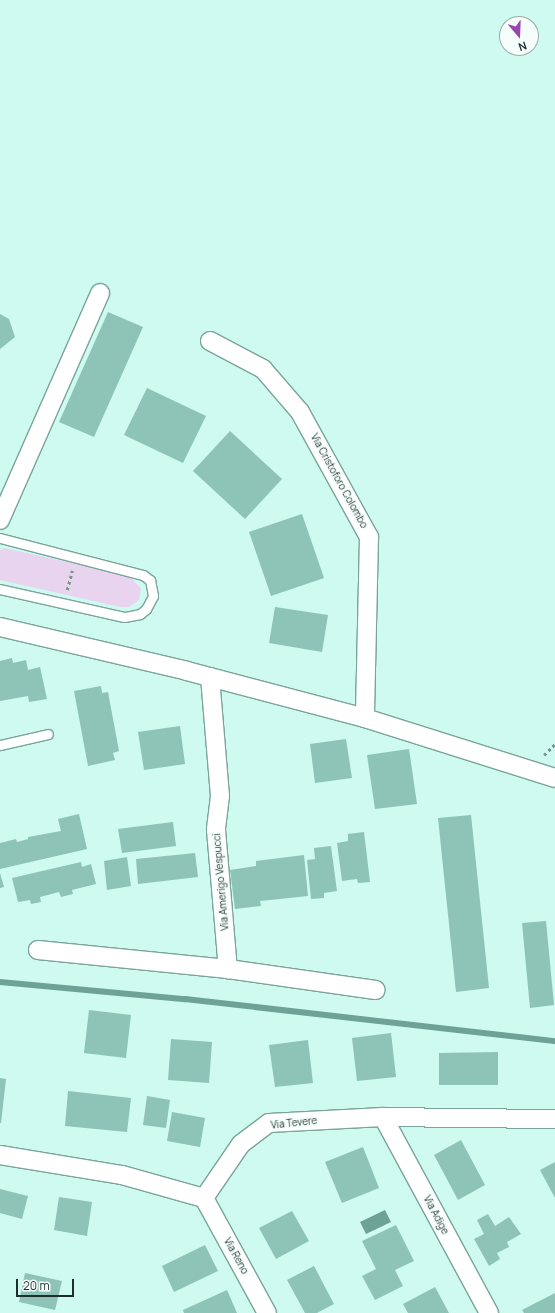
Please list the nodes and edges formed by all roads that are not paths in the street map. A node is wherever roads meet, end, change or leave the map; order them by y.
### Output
1 (100, 293) dead end
2 (210, 341) dead end
3 (0, 520) edge
4 (0, 538) edge
5 (0, 589) edge
6 (0, 628) edge
7 (210, 677) junction
8 (365, 718) junction
9 (48, 734) dead end
10 (0, 745) edge
11 (555, 778) edge
12 (38, 950) dead end
13 (228, 969) junction
14 (376, 990) dead end
15 (383, 1117) junction
16 (555, 1118) edge
17 (0, 1154) edge
18 (204, 1198) junction
19 (267, 1313) edge
20 (489, 1313) edge

1 - 3 street
2 - 8 street, Via Cristoforo Colombo
4 - 5 lane
6 - 7 street
7 - 8 street
7 - 13 street, Via Amerigo Vespucci
8 - 11 street
9 - 10 lane
12 - 13 street
13 - 14 street
15 - 16 street, Via Tevere
15 - 18 street, Via Tevere
15 - 20 street, Via Adige
17 - 18 street
18 - 19 street, Via Reno

